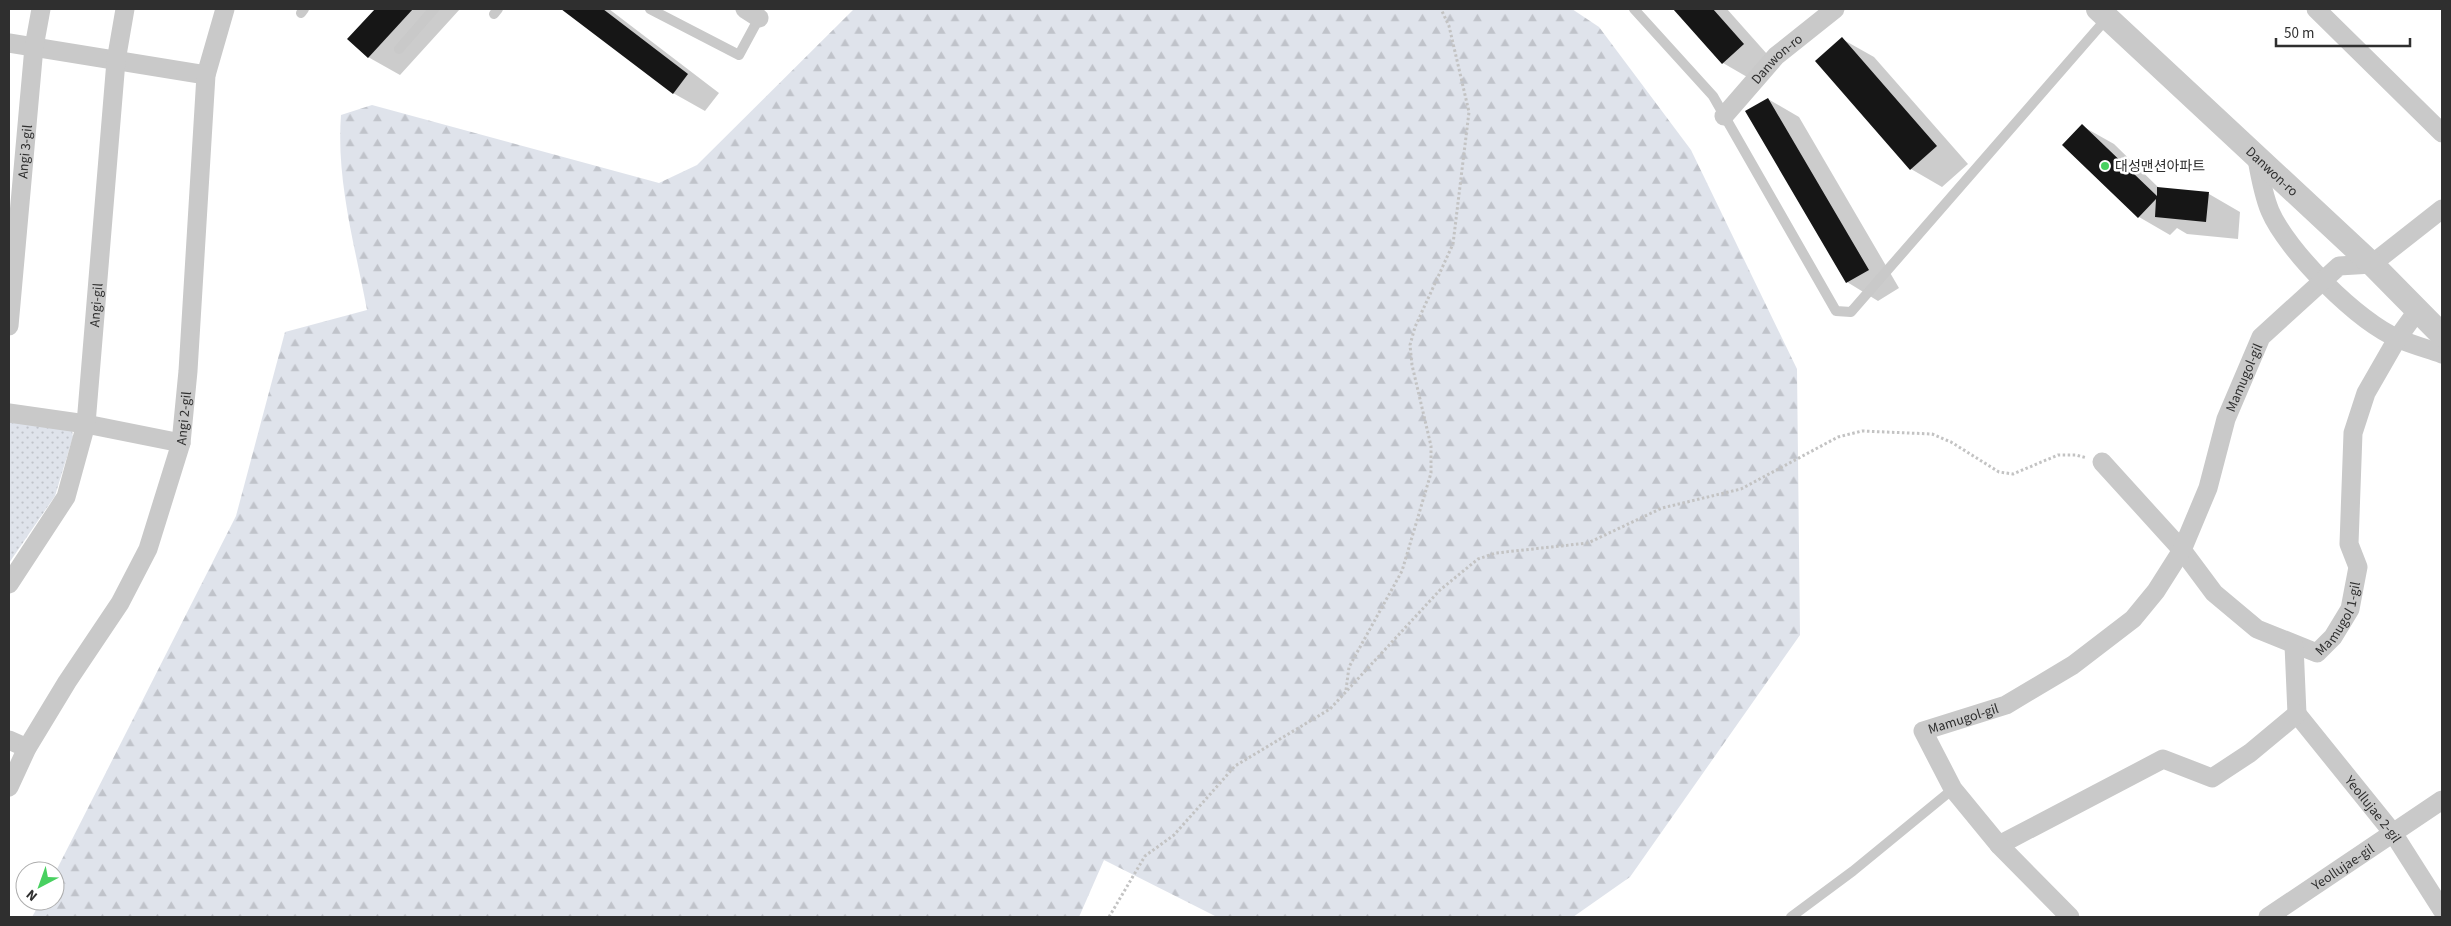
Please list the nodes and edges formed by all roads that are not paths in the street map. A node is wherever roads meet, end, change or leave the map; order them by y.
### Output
1 (41, 9) edge
2 (125, 9) edge
3 (225, 9) edge
4 (434, 9) edge
5 (650, 9) edge
6 (1634, 9) edge
7 (1835, 9) edge
8 (2316, 9) edge
9 (2103, 13) edge
10 (752, 14) edge
11 (9, 43) edge
12 (34, 47) junction
13 (400, 49) dead end
14 (116, 61) junction
15 (206, 75) junction
16 (1724, 116) junction
17 (2442, 133) edge
18 (2257, 158) junction
19 (2442, 209) edge
20 (2372, 264) junction
21 (2322, 280) junction
22 (2417, 311) junction
23 (9, 326) edge
24 (2442, 335) edge
25 (2397, 339) junction
26 (2442, 354) edge
27 (9, 413) edge
28 (86, 424) junction
29 (181, 443) junction
30 (2102, 462) road end
31 (2182, 550) junction
32 (9, 584) edge
33 (2294, 645) junction
34 (2297, 714) junction
35 (9, 740) edge
36 (27, 748) junction
37 (9, 787) edge
38 (1953, 789) junction
39 (2442, 800) edge
40 (2393, 833) junction
41 (1999, 845) junction
42 (2442, 910) edge
43 (1791, 917) edge
44 (2070, 917) edge
45 (2268, 917) edge

1 - 12 street, Angi 3-gil
2 - 14 street, Angi-gil
3 - 15 street, Angi 2-gil
4 - 13 lane
5 - 10 lane
6 - 16 lane
7 - 16 street, Danwon-ro
8 - 17 street
9 - 16 lane
9 - 18 street, Danwon-ro
11 - 12 street
12 - 14 street
12 - 23 street, Angi 3-gil
14 - 15 street
14 - 28 street, Angi-gil
15 - 29 street, Angi 2-gil
18 - 20 street, Danwon-ro
18 - 21 street
19 - 20 street
20 - 21 street, Mamugol-gil
20 - 22 street, Danwon-ro
21 - 25 street
21 - 31 street, Mamugol-gil
22 - 24 street, Danwon-ro
22 - 25 street, Mamugol 1-gil
25 - 26 street
25 - 33 street, Mamugol 1-gil
27 - 28 street
28 - 29 street
28 - 32 street, Angi-gil
29 - 36 street, Angi 2-gil
30 - 31 street
31 - 33 street
31 - 38 street, Mamugol-gil
33 - 34 street, Mamugol 1-gil
34 - 40 street, Yeollujae 2-gil
34 - 41 street
35 - 36 street
36 - 37 street, Angi 2-gil
38 - 41 street
38 - 43 lane
39 - 40 street, Yeollujae-gil
40 - 42 street, Yeollujae 2-gil
40 - 45 street, Yeollujae-gil
41 - 44 street

